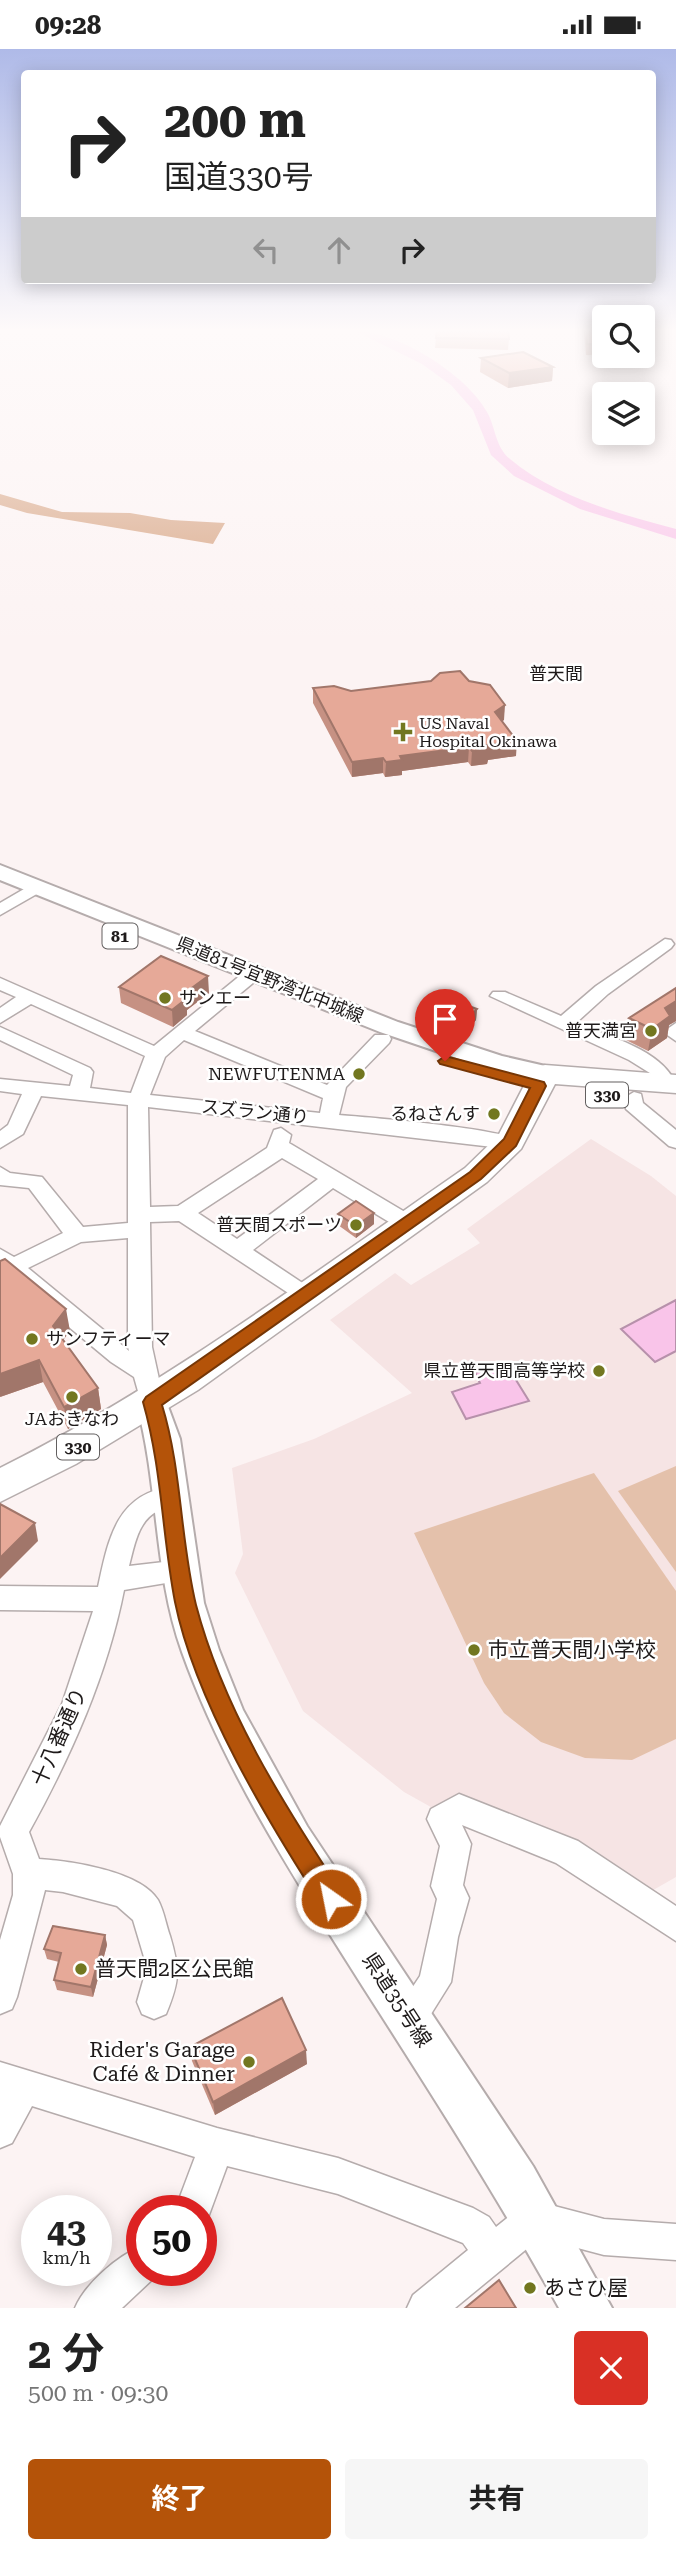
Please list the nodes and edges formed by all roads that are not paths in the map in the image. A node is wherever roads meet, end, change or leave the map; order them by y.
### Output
1 (0, 873) edge
2 (0, 886) edge
3 (29, 891) junction
4 (0, 910) edge
5 (665, 944) dead end
6 (247, 980) junction
7 (0, 983) edge
8 (30, 996) junction
9 (499, 996) dead end
10 (0, 1017) edge
11 (564, 1024) junction
12 (676, 1029) edge
13 (180, 1032) junction
14 (0, 1033) edge
15 (676, 1035) edge
16 (382, 1039) junction
17 (156, 1054) junction
18 (542, 1080) junction
19 (0, 1085) edge
20 (33, 1089) junction
21 (673, 1089) edge
22 (79, 1093) junction
23 (334, 1095) junction
24 (634, 1098) junction
25 (138, 1100) junction
26 (286, 1115) junction
27 (328, 1120) junction
28 (0, 1141) edge
29 (676, 1141) edge
30 (510, 1142) junction
31 (278, 1146) junction
32 (0, 1174) edge
33 (333, 1178) junction
34 (183, 1213) junction
35 (138, 1222) junction
36 (407, 1223) junction
37 (76, 1235) junction
38 (238, 1250) junction
39 (4, 1266) edge
40 (305, 1296) junction
41 (149, 1387) junction
42 (0, 1486) edge
43 (172, 1498) junction
44 (181, 1571) junction
45 (110, 1589) junction
46 (0, 1598) edge
47 (29, 1874) junction
48 (676, 1925) edge
49 (0, 1997) edge
50 (154, 2002) dead end
51 (409, 2018) junction
52 (12, 2082) edge
53 (0, 2130) edge
54 (218, 2146) junction
55 (198, 2195) edge
56 (535, 2220) junction
57 (676, 2242) edge
58 (492, 2254) junction
59 (126, 2279) edge
60 (94, 2308) edge
61 (426, 2308) edge
62 (587, 2308) edge

1 - 3 main road, 県道81号宜野湾北中城線 / 81
2 - 3 main road, 県道81号宜野湾北中城線 / 81
3 - 4 street
3 - 6 main road, 県道81号宜野湾北中城線 / 81
5 - 11 street
6 - 13 street
6 - 16 main road, 県道81号宜野湾北中城線 / 81
6 - 18 main road, 県道81号宜野湾北中城線 / 81
7 - 8 street
8 - 10 street
8 - 17 street
9 - 11 street
11 - 21 street
12 - 15 street
13 - 17 street
13 - 23 street
14 - 22 street
16 - 18 main road, 県道81号宜野湾北中城線 / 81
16 - 23 street
17 - 25 street
18 - 21 highway, 330
18 - 24 highway, 330
18 - 30 highway, 330
19 - 20 street, スズラン通り
20 - 22 street, スズラン通り
20 - 28 street
21 - 24 highway, 330
22 - 25 street, スズラン通り
23 - 27 street
24 - 29 street
25 - 26 street, スズラン通り
25 - 35 street
26 - 27 street, スズラン通り
26 - 31 street
27 - 30 street, スズラン通り
30 - 36 highway, 330
31 - 33 street
31 - 34 street
32 - 37 street
33 - 36 street
33 - 38 street
34 - 35 street
34 - 38 street
35 - 37 street
35 - 41 street
36 - 40 highway, 330
37 - 39 street
38 - 40 street
39 - 41 street
40 - 41 highway, 330
41 - 42 highway, 330
41 - 43 main road, 県道35号線
43 - 44 main road, 県道35号線
43 - 45 street, 十八番通り
44 - 45 street
44 - 51 main road, 県道35号線
45 - 46 street
45 - 47 street, 十八番通り
47 - 49 street, 十八番通り
47 - 50 street
48 - 51 street
51 - 56 main road, 県道35号線
52 - 53 street
52 - 54 street
54 - 55 street
54 - 58 street
56 - 57 street
56 - 58 street
56 - 62 main road, 県道35号線
58 - 61 street
59 - 60 street

